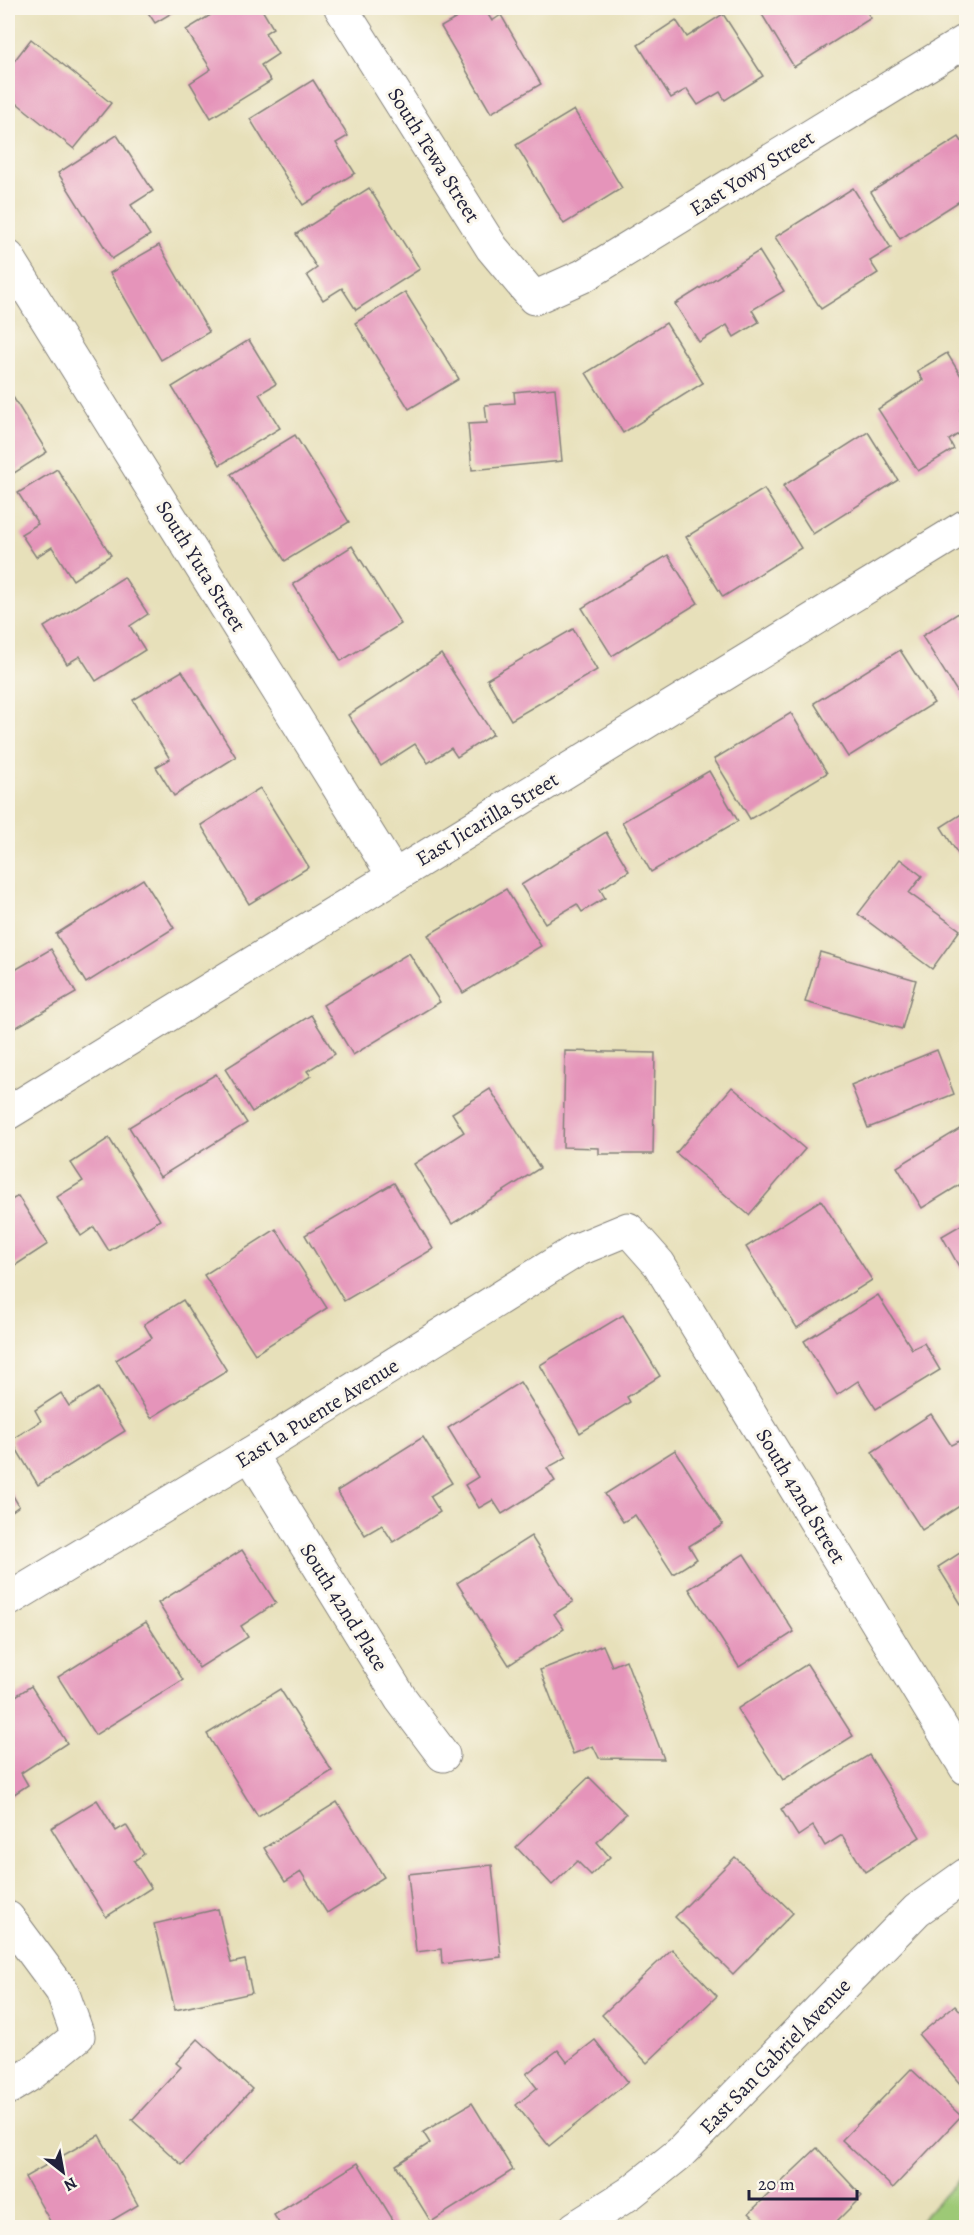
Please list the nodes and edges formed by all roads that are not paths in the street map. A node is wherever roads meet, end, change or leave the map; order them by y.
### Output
1 (341, 8) edge
2 (966, 41) edge
3 (8, 257) edge
4 (534, 298) joint
5 (966, 526) edge
6 (394, 876) junction
7 (8, 1113) edge
8 (628, 1229) joint
9 (250, 1454) junction
10 (8, 1600) edge
11 (442, 1755) dead end
12 (966, 1768) edge
13 (966, 1875) edge
14 (8, 1918) edge
15 (8, 2088) edge
16 (575, 2228) edge

1 - 4 street, South Tewa Street
2 - 4 street, East Yowy Street
3 - 6 street, South Yuta Street
5 - 6 street, East Jicarilla Street
6 - 7 street, East Jicarilla Street
8 - 9 street, East la Puente Avenue
8 - 12 street, South 42nd Street
9 - 10 street, East la Puente Avenue
9 - 11 street, South 42nd Place
13 - 16 street, East San Gabriel Avenue
14 - 15 street

